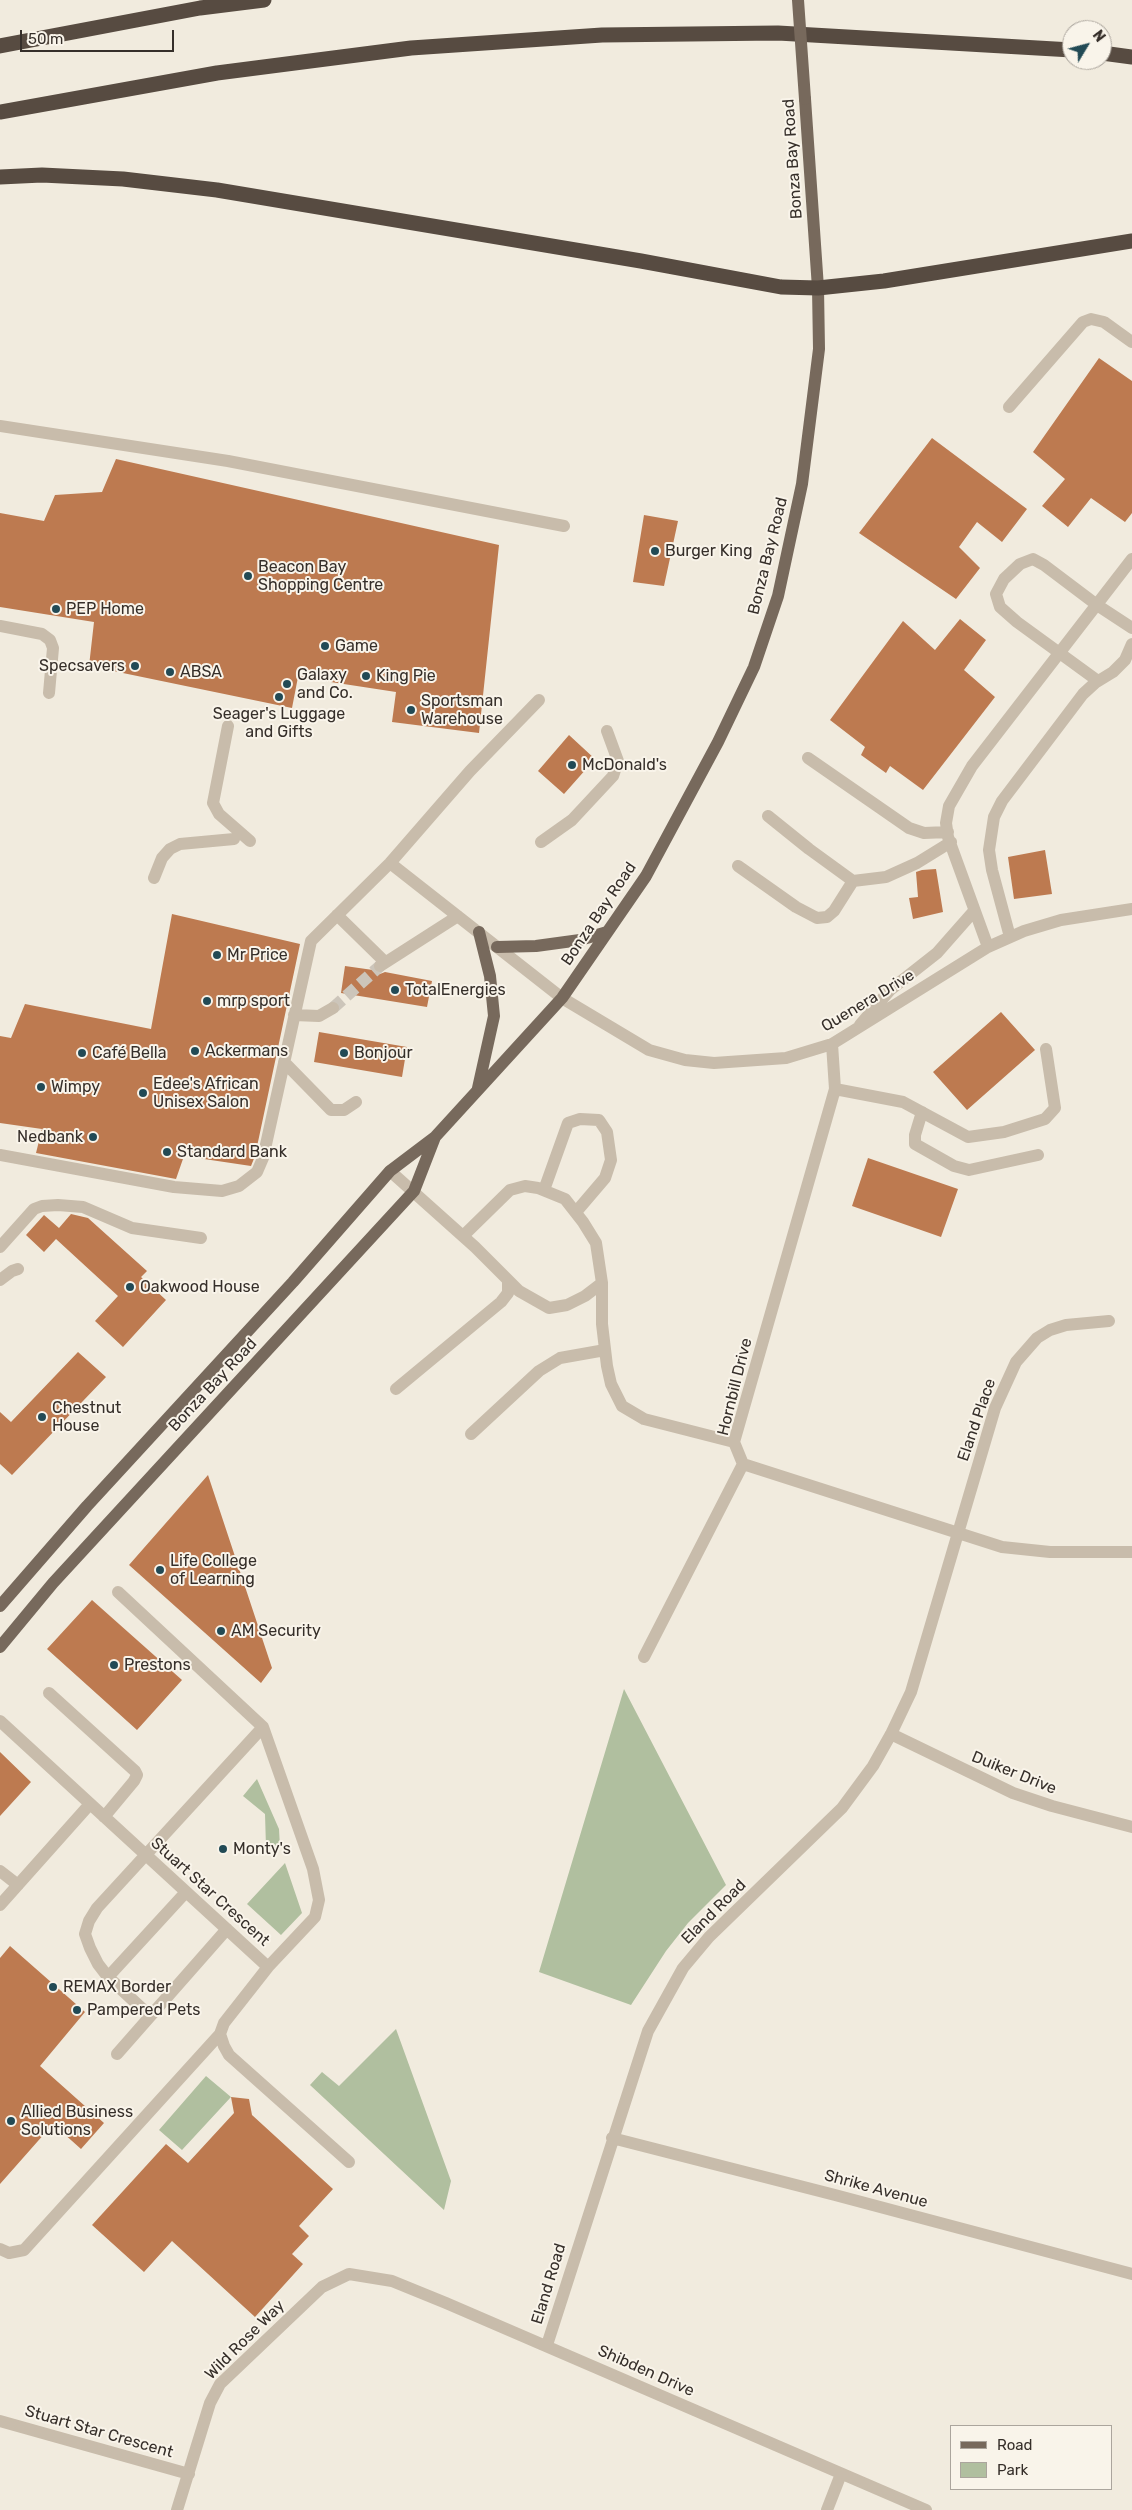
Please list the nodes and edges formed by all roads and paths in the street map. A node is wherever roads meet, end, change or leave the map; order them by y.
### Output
1 (264, 0) edge
2 (798, 0) edge
3 (0, 46) edge
4 (1062, 49) edge
5 (1112, 54) edge
6 (1132, 57) edge
7 (0, 112) edge
8 (0, 178) edge
9 (1132, 241) edge
10 (818, 288) junction
11 (1132, 342) edge
12 (1009, 407) dead end
13 (0, 426) edge
14 (564, 526) dead end
15 (1132, 559) edge
16 (1097, 605) junction
17 (1132, 628) edge
18 (0, 629) edge
19 (1132, 644) edge
20 (1059, 654) junction
21 (1098, 681) junction
22 (49, 693) dead end
23 (539, 700) dead end
24 (228, 726) dead end
25 (607, 731) dead end
26 (808, 758) dead end
27 (768, 816) dead end
28 (949, 837) junction
29 (234, 839) dead end
30 (250, 841) dead end
31 (541, 842) dead end
32 (390, 863) junction
33 (738, 866) dead end
34 (154, 878) dead end
35 (853, 881) junction
36 (1132, 909) edge
37 (974, 911) junction
38 (337, 915) junction
39 (458, 916) junction
40 (479, 932) junction
41 (607, 932) junction
42 (1010, 937) junction
43 (497, 947) junction
44 (988, 947) junction
45 (562, 998) junction
46 (333, 1008) tunnel mouth
47 (294, 1015) junction
48 (855, 1030) junction
49 (832, 1044) junction
50 (1046, 1049) dead end
51 (284, 1062) junction
52 (835, 1089) junction
53 (478, 1091) junction
54 (356, 1102) dead end
55 (922, 1112) junction
56 (435, 1137) junction
57 (0, 1155) edge
58 (1038, 1155) dead end
59 (390, 1171) junction
60 (544, 1190) junction
61 (414, 1191) junction
62 (576, 1212) junction
63 (463, 1236) junction
64 (201, 1238) dead end
65 (0, 1247) edge
66 (18, 1269) dead end
67 (0, 1280) edge
68 (508, 1280) junction
69 (602, 1284) junction
70 (1109, 1321) dead end
71 (605, 1350) junction
72 (396, 1389) dead end
73 (470, 1434) dead end
74 (734, 1442) junction
75 (743, 1464) junction
76 (958, 1535) junction
77 (1132, 1552) edge
78 (118, 1592) dead end
79 (0, 1606) edge
80 (0, 1647) edge
81 (644, 1657) dead end
82 (49, 1693) dead end
83 (0, 1721) edge
84 (263, 1728) junction
85 (891, 1734) junction
86 (90, 1804) junction
87 (104, 1817) junction
88 (1132, 1827) edge
89 (145, 1855) junction
90 (0, 1871) edge
91 (18, 1885) junction
92 (186, 1892) junction
93 (0, 1905) edge
94 (226, 1929) junction
95 (268, 1967) junction
96 (108, 1977) junction
97 (150, 2016) junction
98 (220, 2034) junction
99 (117, 2054) dead end
100 (612, 2138) junction
101 (349, 2162) dead end
102 (0, 2249) edge
103 (349, 2274) joint
104 (1132, 2274) edge
105 (547, 2345) junction
106 (0, 2421) edge
107 (189, 2474) junction
108 (841, 2474) junction
109 (177, 2510) edge
110 (828, 2510) edge
111 (926, 2510) edge

1 - 3 highway
2 - 10 main road, Bonza Bay Road, bridge
4 - 7 highway
5 - 6 highway
8 - 10 highway
9 - 10 highway
10 - 41 main road, Bonza Bay Road
11 - 12 street
13 - 14 street
15 - 16 street
16 - 17 street
16 - 20 street
16 - 20 street
18 - 22 street
19 - 21 street
20 - 21 street
20 - 28 street
21 - 42 street
23 - 32 street
24 - 30 street
25 - 31 street
26 - 28 street
27 - 35 street
28 - 35 street
28 - 37 street
29 - 34 street
32 - 38 street
32 - 39 street, Quenera Drive
33 - 35 street
36 - 42 street, Quenera Drive
37 - 44 street
37 - 48 street
38 - 39 street
38 - 47 street
39 - 40 street, Quenera Drive
40 - 43 street, Quenera Drive
40 - 53 main road
41 - 43 main road
41 - 45 main road, Bonza Bay Road
42 - 44 street, Quenera Drive
43 - 45 street, Quenera Drive
44 - 48 street, Quenera Drive
45 - 49 street, Quenera Drive
45 - 53 main road, Bonza Bay Road
46 - 47 street
47 - 51 street
48 - 49 street, Quenera Drive
49 - 52 street, Hornbill Drive
50 - 55 street
51 - 54 street
51 - 57 street
52 - 55 street
52 - 74 street, Hornbill Drive
53 - 56 main road, Bonza Bay Road
55 - 58 street
56 - 59 main road, Bonza Bay Road
56 - 61 main road, Bonza Bay Road
59 - 61 street
59 - 79 main road, Bonza Bay Road
60 - 62 street
60 - 62 street
60 - 63 street
61 - 63 street
61 - 80 main road, Bonza Bay Road
62 - 69 street
63 - 68 street
64 - 65 street
66 - 67 street
68 - 69 street
68 - 72 street
69 - 71 street
70 - 76 street, Eland Place
71 - 73 street
71 - 74 street
74 - 75 street, Hornbill Drive
75 - 76 street
75 - 81 street
76 - 77 street
76 - 85 street, Eland Road
78 - 84 street
82 - 87 street
83 - 86 street, Stuart Star Crescent
84 - 89 street
84 - 95 street
85 - 88 street, Duiker Drive
85 - 100 street, Eland Road
86 - 87 street, Stuart Star Crescent
86 - 91 street
87 - 89 street, Stuart Star Crescent
89 - 92 street, Stuart Star Crescent
89 - 96 street
90 - 91 street
91 - 93 street
92 - 94 street, Stuart Star Crescent
92 - 96 street
94 - 95 street, Stuart Star Crescent
94 - 97 street
95 - 98 street, Stuart Star Crescent
96 - 97 street
97 - 99 street
98 - 101 street
98 - 102 street, Stuart Star Crescent
100 - 104 street, Shrike Avenue
100 - 105 street, Eland Road
103 - 105 street, Shibden Drive
103 - 107 street, Wild Rose Way
105 - 108 street, Shibden Drive
106 - 107 street, Stuart Star Crescent
107 - 109 street, Wild Rose Way
108 - 110 street
108 - 111 street, Shibden Drive

